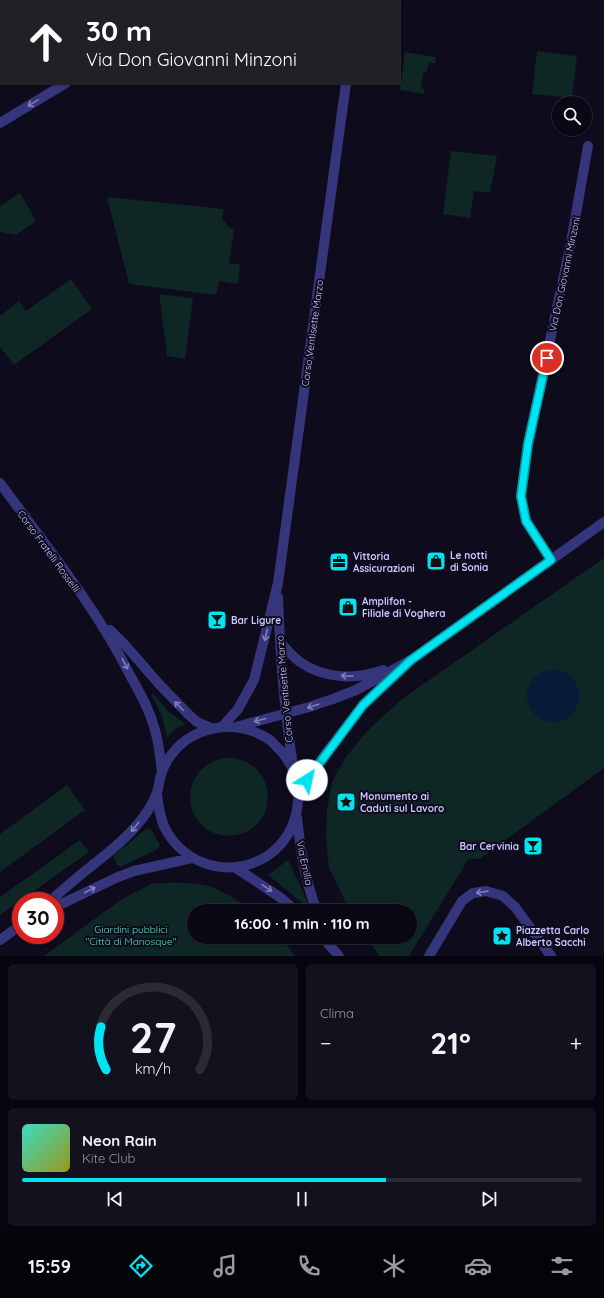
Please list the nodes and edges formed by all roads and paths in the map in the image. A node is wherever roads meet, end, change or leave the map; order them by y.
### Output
1 (64, 84) edge
2 (346, 84) edge
3 (0, 123) edge
4 (588, 146) dead end
5 (0, 483) edge
6 (604, 522) edge
7 (551, 560) junction
8 (278, 583) junction
9 (98, 618) junction
10 (280, 642) junction
11 (411, 660) junction
12 (286, 713) junction
13 (222, 727) junction
14 (235, 727) junction
15 (210, 728) junction
16 (294, 771) junction
17 (162, 772) junction
18 (298, 792) junction
19 (157, 794) junction
20 (297, 814) junction
21 (192, 858) junction
22 (236, 868) junction
23 (61, 892) edge
24 (64, 903) edge
25 (288, 904) edge
26 (315, 904) edge
27 (12, 931) edge
28 (0, 940) edge
29 (329, 944) edge
30 (334, 944) edge
31 (340, 956) edge
32 (429, 956) edge
33 (551, 956) edge

1 -> 3 street
2 - 8 street, Corso Ventisette Marzo
4 - 7 street, Via Don Giovanni Minzoni
5 - 9 street, Corso Fratelli Rosselli
6 - 7 street
7 - 11 street
8 - 10 street, Corso Ventisette Marzo
8 -> 13 street, Corso Ventisette Marzo
15 -> 9 street, Corso Fratelli Rosselli
9 -> 17 street, Corso Fratelli Rosselli
11 -> 10 street
10 - 12 street, Corso Ventisette Marzo
11 -> 12 street
11 - 18 street
12 -> 14 street
12 - 16 street, Corso Ventisette Marzo
13 - 14 street
13 - 15 street
14 - 16 street
15 - 17 street
16 - 18 street
17 - 19 street
18 - 20 street
19 - 21 street
19 -> 23 street
20 - 22 street
20 - 26 street, Via Emilia
21 - 22 street
24 -> 21 street
22 -> 25 street
27 - 28 street
29 - 31 street
30 - 31 street
33 -> 32 street

